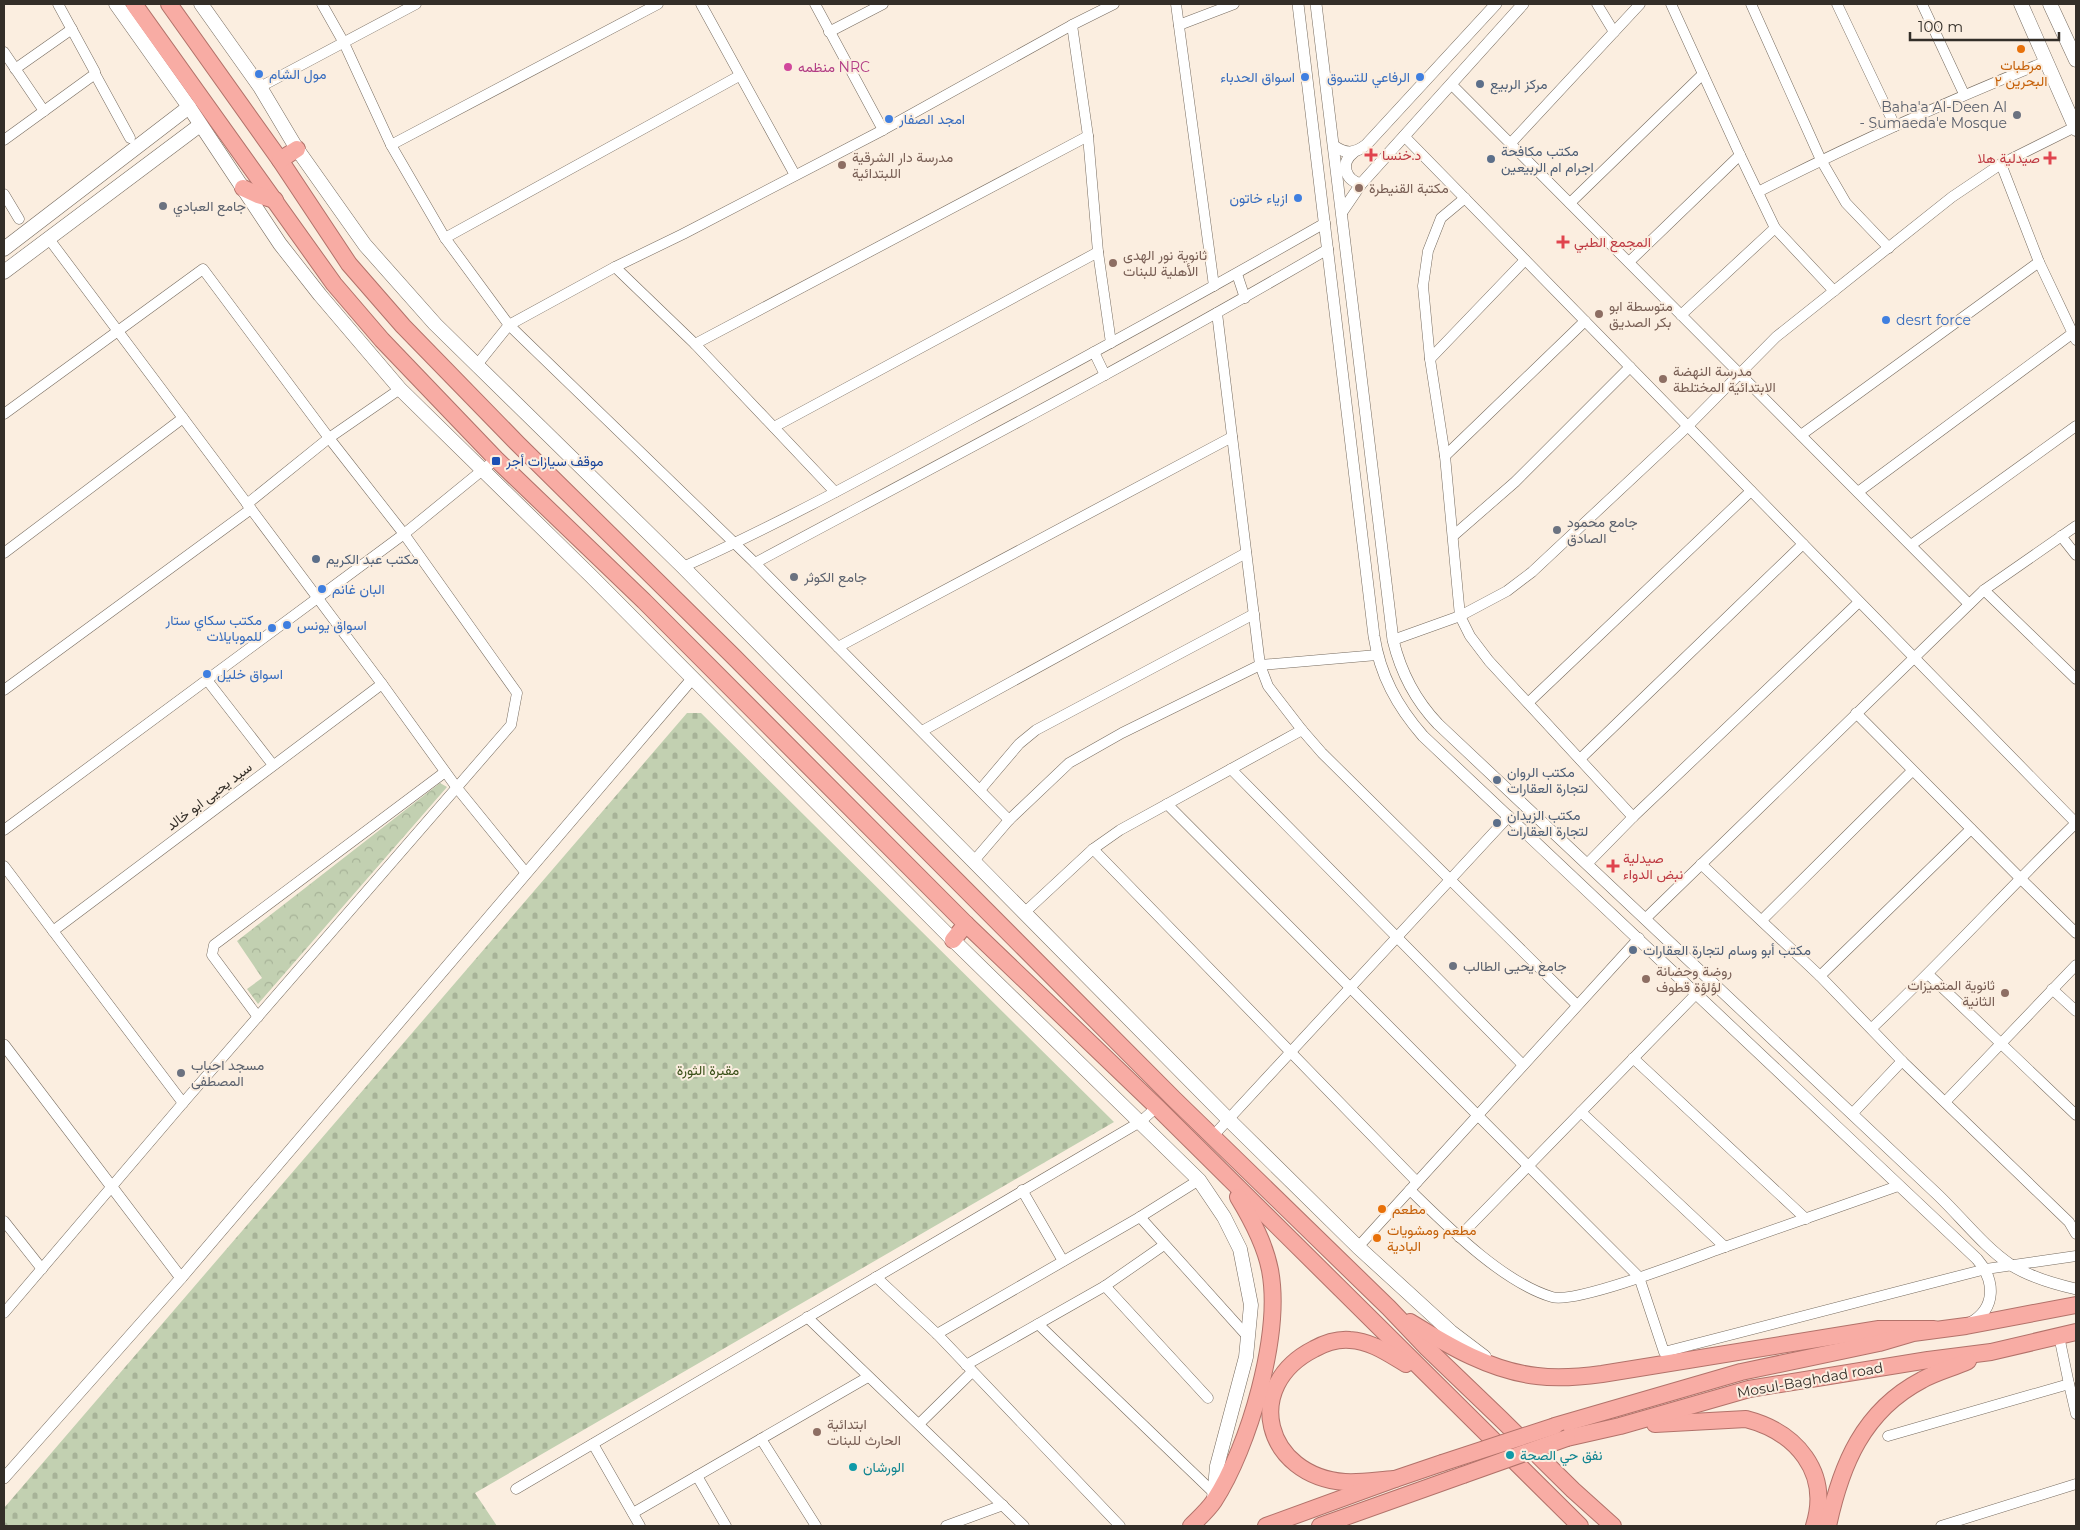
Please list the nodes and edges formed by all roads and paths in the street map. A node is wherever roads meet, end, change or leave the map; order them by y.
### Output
1 (58, 4) edge
2 (116, 4) edge
3 (134, 4) edge
4 (169, 4) edge
5 (201, 4) edge
6 (322, 4) edge
7 (416, 4) edge
8 (658, 4) edge
9 (701, 4) edge
10 (814, 4) edge
11 (882, 4) edge
12 (1114, 4) edge
13 (1176, 4) edge
14 (1234, 4) edge
15 (1298, 4) edge
16 (1316, 4) edge
17 (1496, 4) edge
18 (1523, 4) edge
19 (1597, 4) edge
20 (1640, 4) edge
21 (1671, 4) edge
22 (1751, 4) edge
23 (1837, 4) edge
24 (1922, 4) edge
25 (2021, 4) edge
26 (2050, 4) edge
27 (1072, 25) junction
28 (1179, 25) junction
29 (72, 30) junction
30 (829, 32) junction
31 (1614, 32) junction
32 (344, 43) junction
33 (4, 52) edge
34 (2076, 60) edge
35 (2047, 61) junction
36 (15, 69) junction
37 (95, 74) junction
38 (1702, 74) junction
39 (739, 76) junction
40 (1451, 84) junction
41 (260, 87) junction
42 (1964, 94) junction
43 (189, 107) junction
44 (44, 111) junction
45 (200, 125) junction
46 (1895, 126) junction
47 (2076, 128) edge
48 (883, 130) junction
49 (1088, 136) junction
50 (1404, 136) junction
51 (130, 138) dead end
52 (4, 140) edge
53 (1510, 144) junction
54 (392, 146) junction
55 (1334, 146) junction
56 (297, 149) junction
57 (1353, 153) junction
58 (1740, 155) junction
59 (280, 160) junction
60 (1821, 160) junction
61 (2001, 164) junction
62 (795, 175) junction
63 (1361, 184) junction
64 (243, 188) junction
65 (1758, 192) junction
66 (4, 194) edge
67 (1465, 198) junction
68 (275, 200) junction
69 (1570, 203) junction
70 (1342, 212) junction
71 (19, 219) dead end
72 (1324, 223) junction
73 (1775, 228) junction
74 (445, 238) junction
75 (49, 239) junction
76 (1889, 248) junction
77 (4, 249) edge
78 (1328, 249) junction
79 (1098, 252) junction
80 (1525, 260) junction
81 (1629, 262) junction
82 (2039, 262) junction
83 (615, 267) junction
84 (4, 272) edge
85 (1237, 274) junction
86 (1214, 286) junction
87 (1834, 291) junction
88 (1244, 298) junction
89 (1217, 313) junction
90 (1681, 314) junction
91 (1585, 321) junction
92 (508, 325) junction
93 (403, 326) junction
94 (118, 332) junction
95 (2074, 336) edge
96 (382, 340) junction
97 (1111, 343) junction
98 (696, 344) junction
99 (1094, 352) junction
100 (1430, 359) junction
101 (476, 366) junction
102 (1630, 367) junction
103 (1106, 374) junction
104 (1740, 374) junction
105 (400, 389) junction
106 (1364, 408) junction
107 (1348, 410) junction
108 (4, 414) edge
109 (183, 418) junction
110 (774, 426) junction
111 (1688, 426) junction
112 (2076, 426) edge
113 (1801, 435) junction
114 (1232, 437) junction
115 (329, 438) junction
116 (1445, 456) junction
117 (496, 459) junction
118 (481, 470) junction
119 (1752, 491) junction
120 (835, 492) junction
121 (1858, 492) junction
122 (249, 507) junction
123 (2076, 526) edge
124 (404, 534) junction
125 (1453, 536) junction
126 (2061, 536) junction
127 (735, 544) junction
128 (1803, 544) junction
129 (1911, 545) junction
130 (4, 553) edge
131 (1246, 553) junction
132 (2076, 555) edge
133 (755, 563) junction
134 (683, 567) junction
135 (1984, 590) junction
136 (318, 598) junction
137 (1859, 602) junction
138 (1969, 604) junction
139 (1254, 614) junction
140 (1460, 616) junction
141 (1393, 640) junction
142 (838, 646) junction
143 (1377, 655) junction
144 (733, 656) junction
145 (1914, 658) junction
146 (1260, 665) junction
147 (715, 672) junction
148 (2076, 678) edge
149 (692, 679) junction
150 (207, 680) junction
151 (382, 684) junction
152 (4, 690) edge
153 (1528, 702) junction
154 (1856, 713) junction
155 (1302, 730) junction
156 (922, 731) junction
157 (1580, 759) junction
158 (273, 766) junction
159 (1231, 769) junction
160 (1912, 771) junction
161 (445, 772) junction
162 (456, 788) junction
163 (980, 790) junction
164 (1482, 790) junction
165 (1514, 796) junction
166 (1167, 804) junction
167 (1509, 816) junction
168 (1633, 817) junction
169 (1009, 820) junction
170 (2076, 823) edge
171 (1971, 829) junction
172 (4, 830) edge
173 (1094, 849) junction
174 (973, 862) junction
175 (1587, 864) junction
176 (1701, 864) junction
177 (4, 866) edge
178 (526, 873) junction
179 (2020, 878) junction
180 (1450, 880) junction
181 (1024, 913) junction
182 (1645, 919) junction
183 (1762, 920) junction
184 (966, 924) junction
185 (53, 930) junction
186 (2076, 933) edge
187 (1397, 937) junction
188 (1639, 938) junction
189 (953, 940) junction
190 (1663, 961) junction
191 (1692, 963) junction
192 (2076, 965) edge
193 (1929, 975) junction
194 (1820, 976) junction
195 (1350, 988) junction
196 (2052, 989) junction
197 (1696, 994) junction
198 (1577, 1005) junction
199 (2076, 1011) edge
200 (258, 1017) junction
201 (1872, 1028) junction
202 (2001, 1042) junction
203 (4, 1045) edge
204 (1291, 1052) junction
205 (1633, 1058) junction
206 (1902, 1060) junction
207 (1523, 1065) junction
208 (1946, 1101) junction
209 (183, 1103) junction
210 (1157, 1107) junction
211 (1581, 1112) junction
212 (1852, 1114) junction
213 (2076, 1114) edge
214 (1477, 1116) junction
215 (1228, 1119) junction
216 (1140, 1122) junction
217 (1213, 1136) junction
218 (1215, 1165) junction
219 (1528, 1167) junction
220 (1199, 1180) junction
221 (1417, 1182) junction
222 (1898, 1186) junction
223 (111, 1188) junction
224 (1022, 1190) junction
225 (1410, 1190) junction
226 (1140, 1217) junction
227 (1806, 1218) junction
228 (5, 1227) edge
229 (2076, 1234) edge
230 (1459, 1238) junction
231 (1164, 1245) junction
232 (1358, 1247) junction
233 (1725, 1247) junction
234 (2076, 1256) edge
235 (1063, 1262) junction
236 (2011, 1264) junction
237 (42, 1269) junction
238 (1986, 1269) junction
239 (876, 1277) junction
240 (1639, 1277) junction
241 (181, 1278) junction
242 (1105, 1286) junction
243 (2076, 1289) edge
244 (2076, 1305) edge
245 (1389, 1308) junction
246 (4, 1313) edge
247 (807, 1317) junction
248 (1038, 1324) junction
249 (1966, 1326) junction
250 (1934, 1329) junction
251 (2076, 1332) edge
252 (937, 1334) junction
253 (2059, 1336) junction
254 (1248, 1337) junction
255 (1991, 1352) junction
256 (1499, 1367) junction
257 (969, 1369) junction
258 (868, 1377) junction
259 (2069, 1384) junction
260 (1208, 1398) dead end
261 (1450, 1398) junction
262 (2076, 1414) edge
263 (919, 1424) junction
264 (1620, 1426) junction
265 (1888, 1436) dead end
266 (761, 1439) junction
267 (593, 1444) junction
268 (697, 1476) junction
269 (1530, 1476) junction
270 (4, 1478) edge
271 (1395, 1479) junction
272 (2076, 1484) edge
273 (516, 1489) dead end
274 (1424, 1489) junction
275 (1572, 1490) junction
276 (1214, 1498) junction
277 (1003, 1505) junction
278 (633, 1513) junction
279 (640, 1526) edge
280 (726, 1526) edge
281 (816, 1526) edge
282 (946, 1526) edge
283 (1024, 1526) edge
284 (1120, 1526) edge
285 (1191, 1526) edge
286 (1266, 1526) edge
287 (1320, 1526) edge
288 (1354, 1526) edge
289 (1568, 1526) edge
290 (1580, 1526) edge
291 (1604, 1526) edge
292 (1613, 1526) edge
293 (1814, 1526) edge
294 (1828, 1526) edge
295 (1941, 1526) edge

1 - 29 street
2 - 43 main road
3 - 68 highway
4 - 59 highway
5 - 41 main road
6 - 32 street
7 - 32 street
8 - 54 street
9 - 39 street
10 - 30 street
11 - 30 street
12 - 27 street
13 - 28 street
14 - 28 street
15 - 72 street
16 - 55 street
17 - 57 street
18 - 40 street
19 - 31 street
20 - 31 street
21 - 38 street
22 - 60 street
23 - 46 street
24 - 42 street
25 - 35 main road
26 - 34 main road
27 - 48 street
27 - 49 street
28 - 86 street
29 - 36 street
29 - 37 street
30 - 48 street
31 - 53 street
32 - 41 street
32 - 54 street
33 - 36 street
35 - 42 street
35 - 47 main road
36 - 44 street
37 - 44 street
37 - 51 street
38 - 58 street
38 - 69 street
39 - 62 street
39 - 74 street
40 - 50 street
40 - 53 street
41 - 56 main road
42 - 46 street
43 - 45 main road
43 - 77 main road
44 - 52 street
45 - 64 main road
45 - 75 main road
46 - 60 street
47 - 61 street
48 - 62 street
49 - 79 street
49 - 98 street
50 - 63 street
50 - 67 street
53 - 69 street
54 - 74 street
55 - 57 street
55 - 70 street
56 - 59 highway
56 - 101 main road
57 - 63 street
58 - 65 street
58 - 81 street
59 - 93 highway
60 - 65 street
60 - 76 street
61 - 76 street
61 - 82 street
62 - 83 street
63 - 70 street
64 - 68 highway
64 - 105 main road
65 - 73 street
66 - 71 street
67 - 80 street
67 - 100 street
68 - 96 highway
69 - 81 street
70 - 106 street
72 - 78 street
72 - 85 street
73 - 87 street
73 - 90 street
74 - 92 street
75 - 84 main road
75 - 94 street
76 - 87 street
78 - 88 street
78 - 107 street
79 - 97 street
79 - 110 street
80 - 91 street
80 - 100 street
81 - 90 street
82 - 95 street
82 - 113 street
83 - 92 street
83 - 98 street
85 - 86 street
85 - 88 street
86 - 97 street
87 - 104 street
88 - 89 street
89 - 103 street
89 - 114 street
90 - 104 street
91 - 102 street
91 - 116 street
92 - 101 street
92 - 127 street
93 - 96 highway
93 - 144 highway
94 - 108 street
94 - 109 street
94 - 115 street
95 - 121 street
96 - 117 highway
97 - 99 street
98 - 110 street
99 - 103 street
99 - 120 street
100 - 116 street
101 - 134 main road
102 - 111 street
102 - 125 street
103 - 133 street
104 - 111 street
104 - 113 street
105 - 115 street
105 - 118 main road
106 - 107 street
106 - 141 street
107 - 143 street
109 - 122 street
109 - 130 street
110 - 120 street
111 - 119 street
111 - 140 street
112 - 129 street
113 - 121 street
114 - 131 street
114 - 142 street
115 - 122 street
115 - 124 street
116 - 125 street
117 - 118 street
117 - 147 highway
118 - 124 street
118 - 149 main road
119 - 128 street
119 - 153 street
120 - 127 street
121 - 129 street
122 - 136 street
122 - 152 street
123 - 126 street
124 - 136 street
124 - 162 street
125 - 140 street
126 - 132 street
126 - 135 street
127 - 133 street
127 - 134 street
128 - 137 street
128 - 157 street
129 - 138 street
131 - 139 street
131 - 156 street
133 - 142 street
134 - 174 main road
135 - 138 street
135 - 148 street
136 - 150 street
136 - 151 street
137 - 145 street
137 - 168 street
138 - 145 street
139 - 146 street
139 - 163 street
140 - 141 street
140 - 153 street
141 - 165 street
142 - 156 street
143 - 146 street
143 - 164 street
144 - 147 highway
144 - 217 highway
145 - 154 street
145 - 170 street
146 - 155 street
146 - 169 street
147 - 184 highway
149 - 178 street
149 - 189 main road
150 - 158 street
150 - 172 street
151 - 158 street, سيد يحيى ابو خالد
151 - 161 street
153 - 157 street
154 - 160 street
154 - 176 street
155 - 159 street
155 - 180 street
156 - 163 street
157 - 168 street
158 - 185 street, سيد يحيى ابو خالد
159 - 166 street
159 - 187 street
160 - 171 street
160 - 183 street
161 - 162 street
161 - 200 street
162 - 178 street
162 - 200 street
163 - 169 street
164 - 165 street
164 - 167 street
165 - 175 street
166 - 173 street
166 - 195 street
167 - 180 street
167 - 188 street
168 - 175 street
169 - 174 street
170 - 179 street
171 - 179 street
171 - 194 street
173 - 181 street
173 - 204 street
174 - 181 main road
175 - 182 street
176 - 182 street
176 - 183 street
177 - 185 street
178 - 241 street
179 - 186 street
179 - 193 street
180 - 187 street
180 - 198 street
181 - 215 main road
182 - 191 street
183 - 194 street
184 - 189 highway
184 - 210 highway
185 - 209 street
187 - 195 street
187 - 207 street
188 - 190 street
188 - 198 street
189 - 216 main road
190 - 191 street
190 - 197 street
191 - 212 street
192 - 196 street
193 - 201 street
193 - 202 street
194 - 201 street
195 - 204 street
195 - 214 street
196 - 199 street
196 - 202 street
197 - 205 street
197 - 222 street
198 - 207 street
200 - 209 street
201 - 206 street
202 - 208 street
202 - 213 street
203 - 223 street
204 - 215 street
204 - 221 street
205 - 211 street
205 - 227 street
206 - 208 street
206 - 212 street
207 - 214 street
208 - 229 street
209 - 223 street
210 - 216 street
210 - 218 highway
211 - 219 street
211 - 233 street
212 - 236 street
214 - 219 street
214 - 221 street
215 - 217 street
215 - 232 main road
216 - 220 main road
216 - 224 street
217 - 245 highway
218 - 261 highway
218 - 276 highway
219 - 230 street
219 - 240 street
220 - 226 street
220 - 254 main road
221 - 225 street
222 - 227 street
222 - 238 street
223 - 237 street
223 - 241 street
224 - 235 street
224 - 239 street
225 - 230 street
225 - 232 street
226 - 231 street
226 - 235 street
227 - 233 street
228 - 237 street
230 - 240 street
231 - 242 street
231 - 254 street
232 - 256 main road
233 - 240 street
234 - 236 street
235 - 252 street
236 - 238 street
236 - 243 street
237 - 246 street
238 - 240 street
238 - 249 street
239 - 247 street
239 - 252 street
241 - 270 street
242 - 248 street
242 - 260 street
244 - 249 highway
245 - 256 highway
245 - 275 highway
247 - 258 street
247 - 267 street
248 - 257 street
248 - 276 street
249 - 250 highway
250 - 256 highway
250 - 271 highway, bridge
251 - 253 highway, Mosul-Baghdad road
252 - 257 street
253 - 255 highway, Mosul-Baghdad road
253 - 259 street
254 - 276 main road
255 - 264 highway, Mosul-Baghdad road
255 - 294 highway
257 - 263 street
257 - 284 street
258 - 263 street
258 - 266 street
259 - 262 street
259 - 265 street
261 - 269 highway
261 - 271 highway
263 - 277 street
264 - 274 highway, Mosul-Baghdad road, bridge
264 - 293 highway
266 - 268 street
266 - 281 street
267 - 273 street
267 - 278 street
268 - 278 street
268 - 280 street
269 - 289 highway
269 - 290 highway
271 - 286 highway
272 - 295 street
274 - 287 highway
274 - 288 highway
275 - 291 highway
275 - 292 highway
276 - 285 highway
277 - 282 street
277 - 283 street
278 - 279 street

